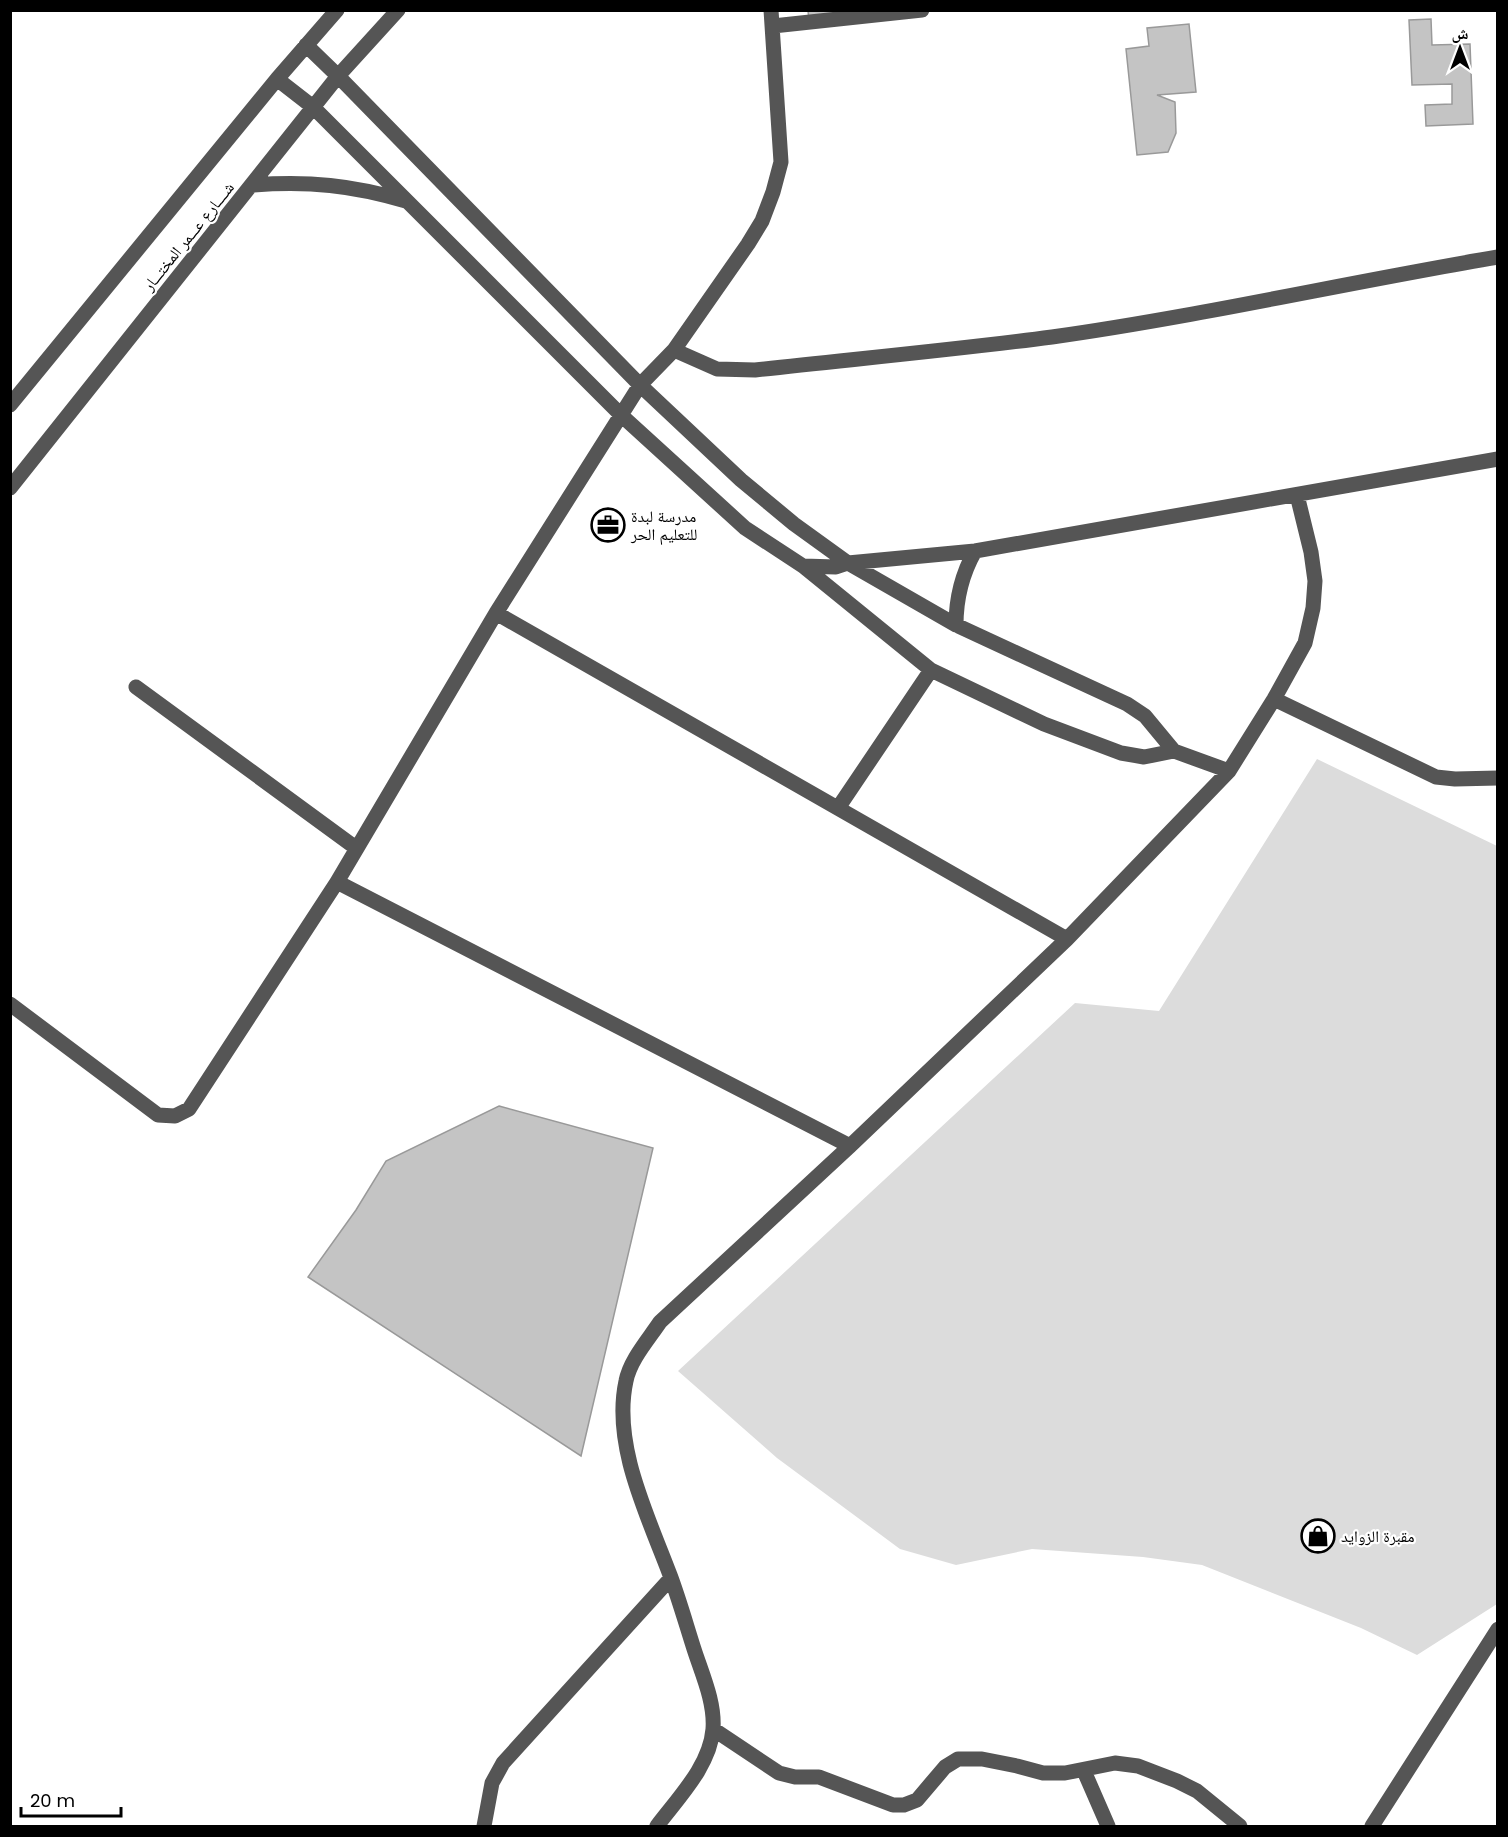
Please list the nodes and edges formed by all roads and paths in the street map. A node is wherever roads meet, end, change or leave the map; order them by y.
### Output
1 (337, 10) edge
2 (398, 10) edge
3 (771, 10) edge
4 (922, 10) edge
5 (772, 26) junction
6 (306, 45) junction
7 (338, 76) junction
8 (277, 79) junction
9 (313, 107) junction
10 (252, 185) junction
11 (409, 202) junction
12 (1497, 257) edge
13 (674, 350) junction
14 (640, 385) junction
15 (10, 405) edge
16 (621, 415) junction
17 (1497, 459) edge
18 (10, 488) edge
19 (1296, 495) junction
20 (975, 550) junction
21 (848, 563) junction
22 (803, 566) junction
23 (496, 613) junction
24 (956, 624) junction
25 (931, 670) junction
26 (136, 687) dead end
27 (1274, 699) junction
28 (1174, 751) junction
29 (1229, 771) junction
30 (1497, 778) edge
31 (838, 808) junction
32 (356, 848) junction
33 (337, 882) junction
34 (1067, 939) junction
35 (10, 1004) edge
36 (850, 1146) junction
37 (671, 1578) junction
38 (1497, 1629) edge
39 (713, 1729) junction
40 (1084, 1771) junction
41 (484, 1827) edge
42 (657, 1827) edge
43 (1108, 1827) edge
44 (1240, 1827) edge
45 (1372, 1827) edge

1 - 6 street, شــــارع عـــمر المختـــار
2 - 7 street, شــــارع عـــمر المختـــار
3 - 5 street
4 - 5 street
5 - 13 street
6 - 7 street
6 - 8 street, شــــارع عـــمر المختـــار
7 - 9 street, شــــارع عـــمر المختـــار
7 - 14 street
8 - 9 street
8 - 15 street, شــــارع عـــمر المختـــار
9 - 10 street, شــــارع عـــمر المختـــار
9 - 11 street
10 - 11 street
10 - 18 street, شــــارع عـــمر المختـــار
11 - 16 street
12 - 13 street
13 - 14 street
14 - 16 street
14 - 21 street
16 - 22 street
16 - 23 street
17 - 19 street
19 - 20 street
19 - 27 street
20 - 21 street
20 - 24 street
21 - 22 street
21 - 24 street
22 - 25 street
23 - 31 street
23 - 32 street
24 - 28 street
25 - 28 street
25 - 31 street
26 - 32 street
27 - 29 street
27 - 30 street
28 - 29 street
29 - 34 street
31 - 34 street
32 - 33 street
33 - 35 street
33 - 36 street
34 - 36 street
36 - 37 street
37 - 39 street
37 - 41 street
38 - 45 street
39 - 40 street
39 - 42 street
40 - 43 street
40 - 44 street

